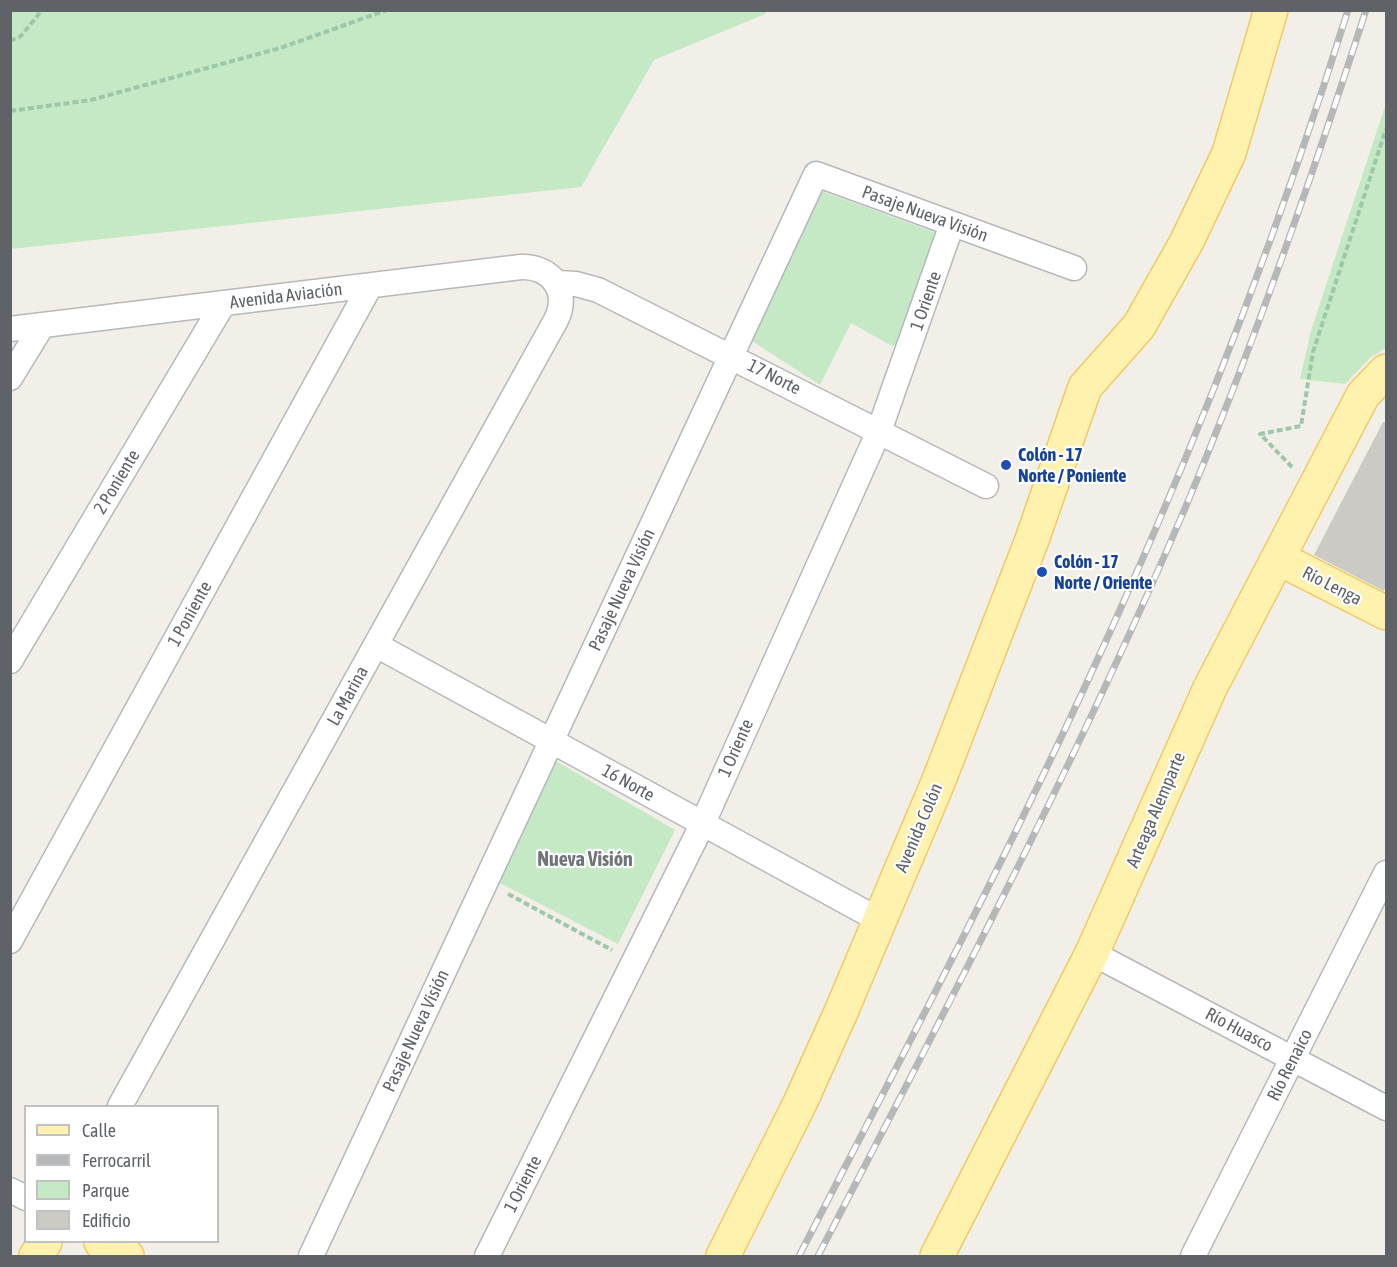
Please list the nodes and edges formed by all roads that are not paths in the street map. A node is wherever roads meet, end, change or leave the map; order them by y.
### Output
1 (1271, 10) edge
2 (952, 224) junction
3 (1074, 268) dead end
4 (557, 283) junction
5 (370, 286) junction
6 (224, 304) junction
7 (42, 326) junction
8 (10, 329) edge
9 (731, 356) junction
10 (1386, 371) edge
11 (10, 378) edge
12 (879, 431) junction
13 (986, 486) dead end
14 (1278, 558) junction
15 (1386, 613) edge
16 (376, 645) junction
17 (10, 661) edge
18 (552, 740) junction
19 (702, 825) junction
20 (1386, 873) edge
21 (880, 921) junction
22 (10, 941) edge
23 (1092, 953) junction
24 (1293, 1059) junction
25 (121, 1105) edge
26 (1386, 1108) edge
27 (10, 1190) edge
28 (24, 1197) edge
29 (44, 1243) edge
30 (103, 1243) edge
31 (36, 1257) edge
32 (127, 1257) edge
33 (311, 1257) edge
34 (486, 1257) edge
35 (723, 1257) edge
36 (937, 1257) edge
37 (1193, 1257) edge

1 - 21 main road, Avenida Colón
2 - 3 street, Pasaje Nueva Visión
2 - 9 street, Pasaje Nueva Visión
2 - 12 street, 1 Oriente
4 - 5 street, Avenida Aviación
4 - 9 street, 17 Norte
4 - 16 street, La Marina
5 - 6 street, Avenida Aviación
5 - 22 street, 1 Poniente
6 - 7 street, Avenida Aviación
6 - 17 street, 2 Poniente
7 - 8 street, Avenida Aviación
7 - 11 street
9 - 12 street, 17 Norte
9 - 18 street, Pasaje Nueva Visión
10 - 14 main road, Arteaga Alemparte
12 - 13 street, 17 Norte
12 - 19 street, 1 Oriente
14 - 15 main road, Río Lenga
14 - 23 main road, Arteaga Alemparte
16 - 18 street, 16 Norte
16 - 25 street, La Marina
18 - 19 street, 16 Norte
18 - 33 street, Pasaje Nueva Visión
19 - 21 street, 16 Norte
19 - 34 street, 1 Oriente
20 - 24 street, Río Renaico
21 - 35 main road, Avenida Colón
23 - 24 street, Río Huasco
23 - 36 main road, Arteaga Alemparte
24 - 26 street, Río Huasco
24 - 37 street, Río Renaico
27 - 28 street
29 - 31 main road
30 - 32 main road

